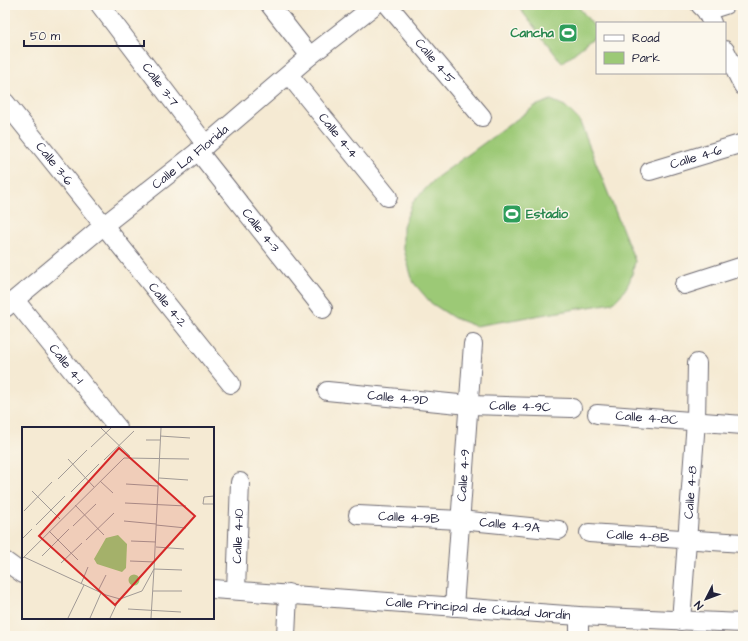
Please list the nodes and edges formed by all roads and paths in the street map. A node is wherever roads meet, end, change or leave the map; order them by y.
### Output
1 (100, 5) edge
2 (270, 5) edge
3 (375, 5) edge
4 (388, 5) edge
5 (725, 5) edge
6 (706, 13) edge
7 (726, 52) edge
8 (310, 56) junction
9 (288, 75) junction
10 (743, 86) edge
11 (5, 102) edge
12 (482, 117) dead end
13 (743, 143) edge
14 (202, 148) junction
15 (650, 171) dead end
16 (388, 197) dead end
17 (103, 226) junction
18 (743, 266) edge
19 (684, 285) dead end
20 (10, 304) edge
21 (323, 309) dead end
22 (473, 344) dead end
23 (698, 363) dead end
24 (231, 384) dead end
25 (327, 391) dead end
26 (469, 405) junction
27 (572, 408) dead end
28 (597, 414) dead end
29 (696, 421) junction
30 (743, 425) edge
31 (117, 427) edge
32 (240, 482) dead end
33 (358, 514) dead end
34 (460, 520) junction
35 (559, 530) dead end
36 (589, 532) dead end
37 (686, 539) junction
38 (743, 543) edge
39 (5, 561) edge
40 (22, 573) edge
41 (214, 589) edge
42 (236, 590) junction
43 (288, 593) junction
44 (454, 606) junction
45 (579, 616) junction
46 (680, 620) junction
47 (743, 623) edge
48 (286, 636) edge
49 (579, 636) edge

1 - 14 street, Calle 3-7
2 - 8 street
3 - 8 street, Calle La Florida
4 - 12 street, Calle 4-5
5 - 6 street
7 - 10 street
8 - 9 street, Calle La Florida
9 - 14 street, Calle La Florida
9 - 16 street, Calle 4-4
11 - 17 street, Calle 3-6
13 - 15 street, Calle 4-6
14 - 17 street, Calle La Florida
14 - 21 street, Calle 4-3
17 - 20 street, Calle La Florida
17 - 24 street, Calle 4-2
18 - 19 street
20 - 31 street, Calle 4-1
22 - 26 street, Calle 4-9
23 - 29 street, Calle 4-8
25 - 26 street, Calle 4-9D
26 - 27 street, Calle 4-9C
26 - 34 street, Calle 4-9
28 - 29 street, Calle 4-8C
29 - 30 street, Calle 4-8C
29 - 37 street, Calle 4-8
32 - 42 street, Calle 4-10
33 - 34 street, Calle 4-9B
34 - 35 street, Calle 4-9A
34 - 44 street, Calle 4-9
36 - 37 street, Calle 4-8B
37 - 38 street, Calle 4-8B
37 - 46 street, Calle 4-8
39 - 40 street
41 - 42 street, Calle Principal de Ciudad Jardín
42 - 43 street, Calle Principal de Ciudad Jardín
43 - 44 street, Calle Principal de Ciudad Jardín
43 - 48 street
44 - 45 street, Calle Principal de Ciudad Jardín
45 - 46 street, Calle Principal de Ciudad Jardín
45 - 49 street
46 - 47 street, Calle Principal de Ciudad Jardín

